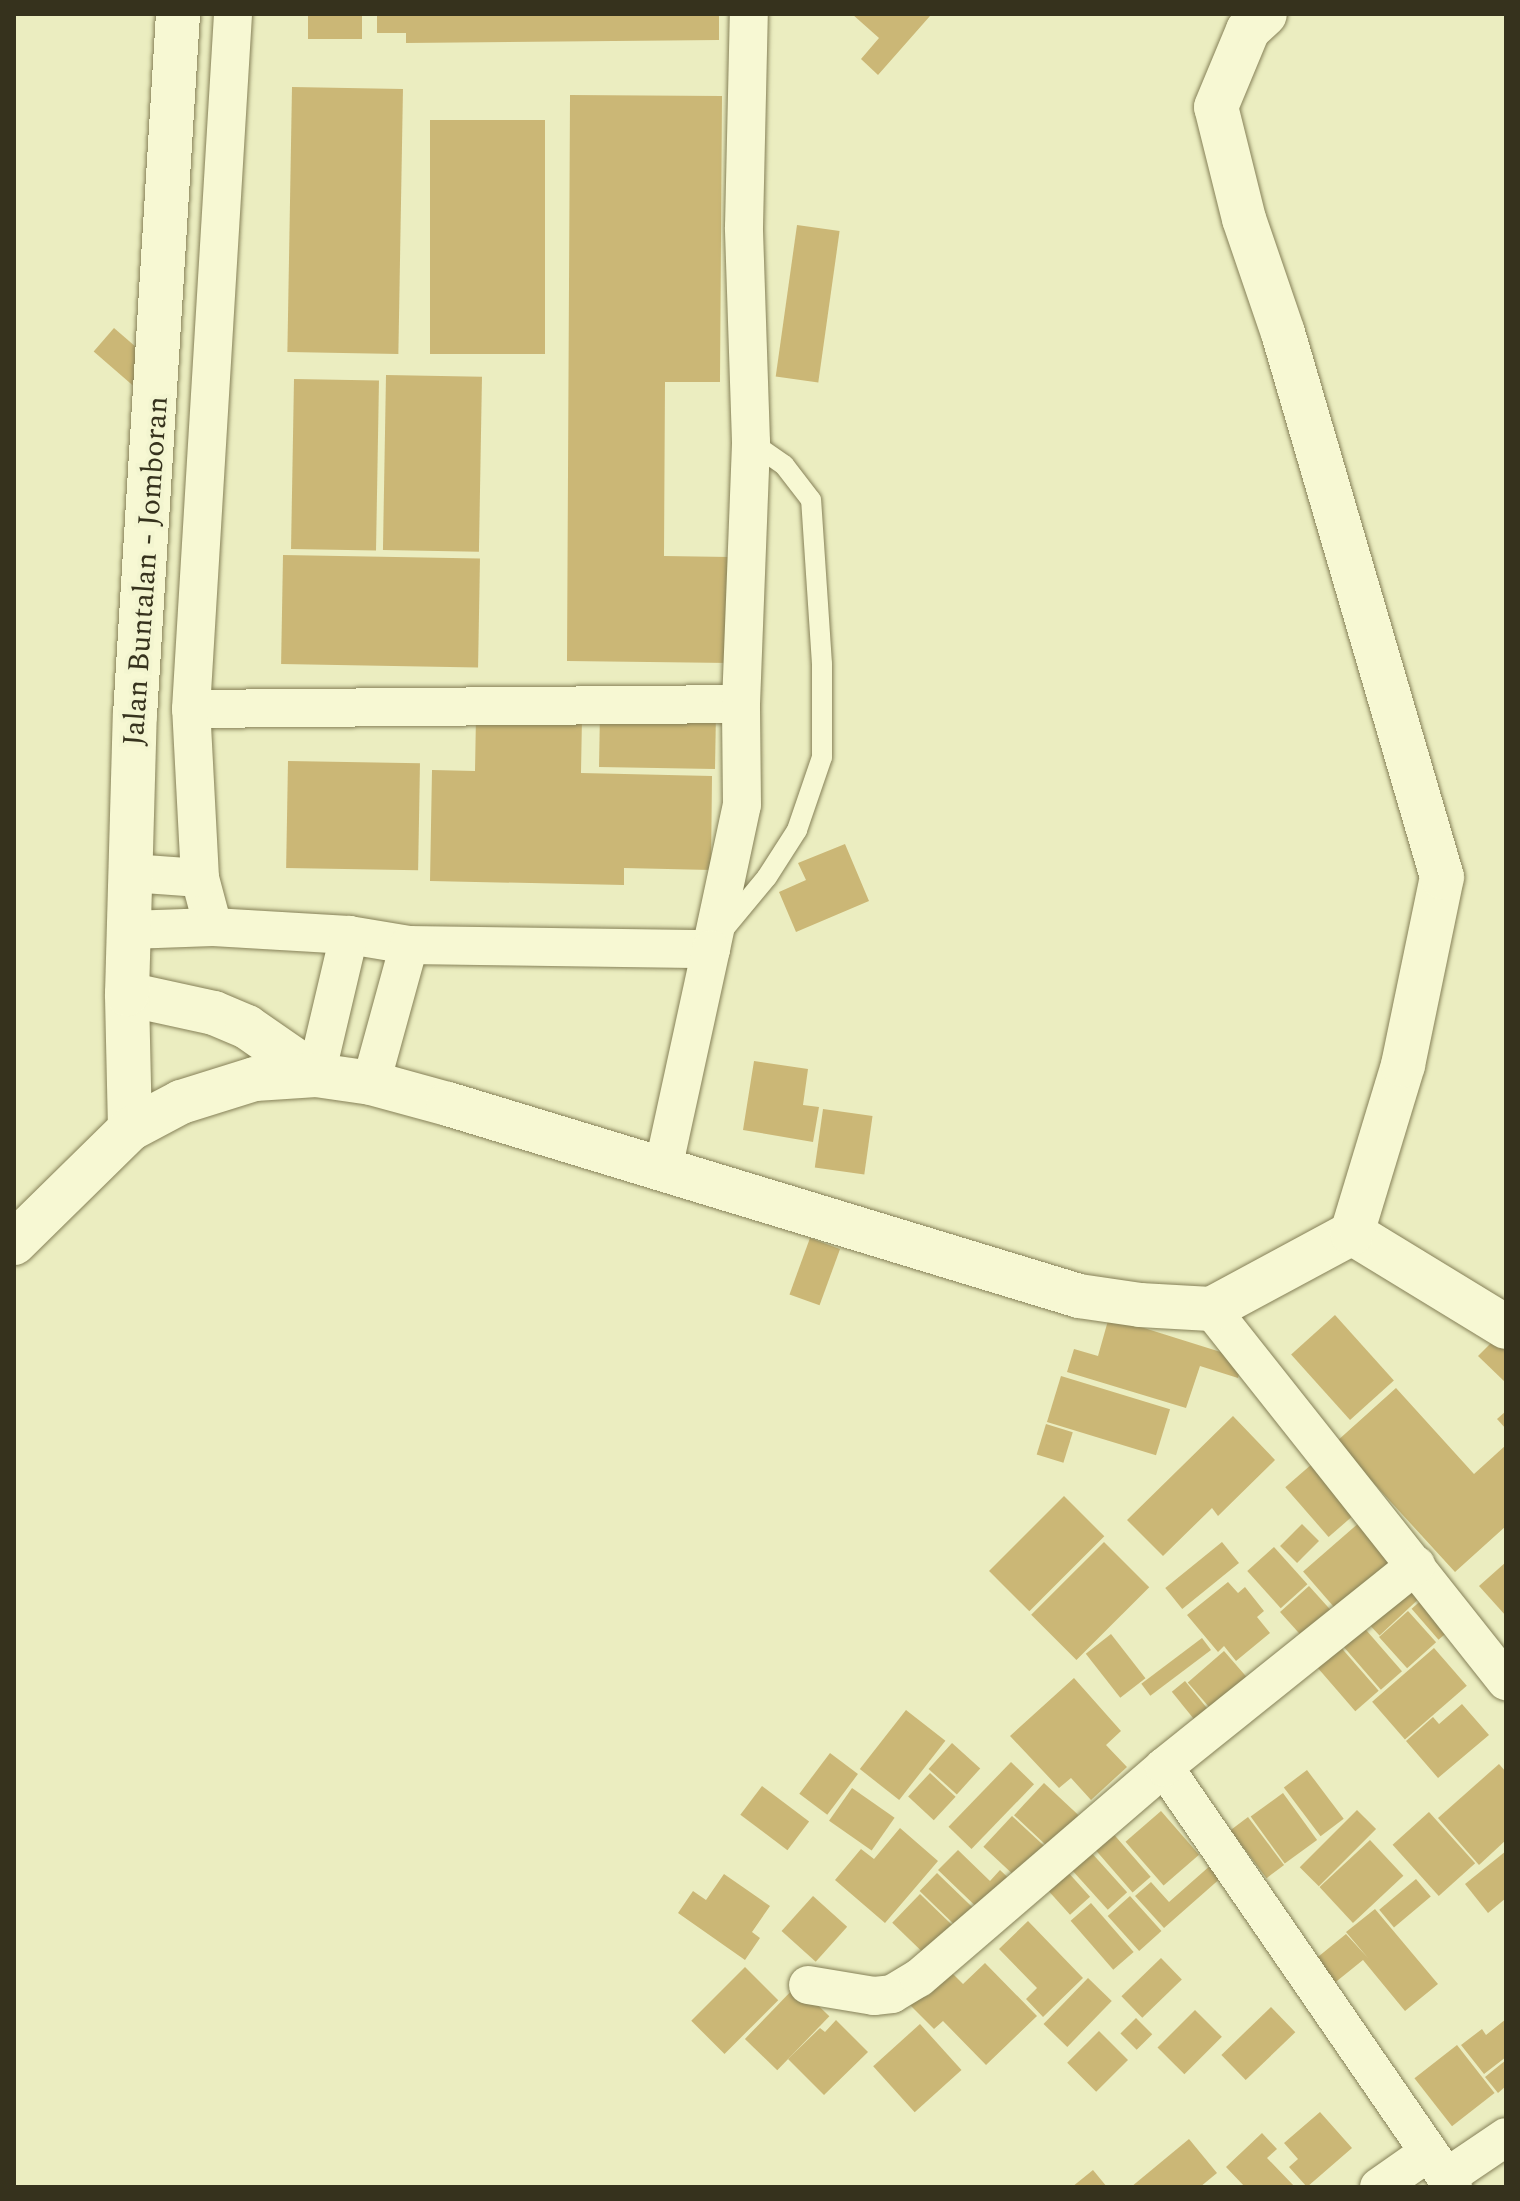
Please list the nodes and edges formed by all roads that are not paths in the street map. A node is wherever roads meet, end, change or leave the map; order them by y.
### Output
1 (178, 14) edge
2 (233, 14) edge
3 (749, 14) edge
4 (1265, 14) edge
5 (751, 442) junction
6 (741, 704) junction
7 (191, 709) junction
8 (131, 873) junction
9 (200, 878) junction
10 (213, 927) junction
11 (129, 930) junction
12 (349, 935) junction
13 (409, 945) junction
14 (711, 949) junction
15 (127, 994) junction
16 (316, 1075) junction
17 (371, 1083) junction
18 (130, 1129) junction
19 (663, 1169) junction
20 (1352, 1233) junction
21 (14, 1243) edge
22 (1211, 1309) junction
23 (1506, 1327) edge
24 (1416, 1565) junction
25 (1506, 1681) edge
26 (1164, 1767) junction
27 (808, 1985) dead end
28 (1506, 2137) edge
29 (1443, 2172) edge
30 (1379, 2187) edge

1 - 8 street, Jalan Buntalan - Jomboran
2 - 7 street
3 - 5 street
4 - 20 street
5 - 6 street
5 - 14 lane
6 - 7 street
6 - 14 street
7 - 9 street
8 - 9 street
8 - 11 street, Jalan Buntalan - Jomboran
9 - 10 street
10 - 11 street
10 - 12 street
11 - 15 street, Jalan Buntalan - Jomboran
12 - 13 street
12 - 16 street
13 - 14 street
13 - 17 street
14 - 19 street
15 - 16 street
15 - 18 street, Jalan Buntalan - Jomboran
16 - 17 street
16 - 18 street
17 - 19 street
18 - 21 street
19 - 22 street
20 - 22 street
20 - 23 street
22 - 24 street
24 - 25 street
24 - 26 street
26 - 27 street
26 - 29 street
28 - 29 street
29 - 30 street

